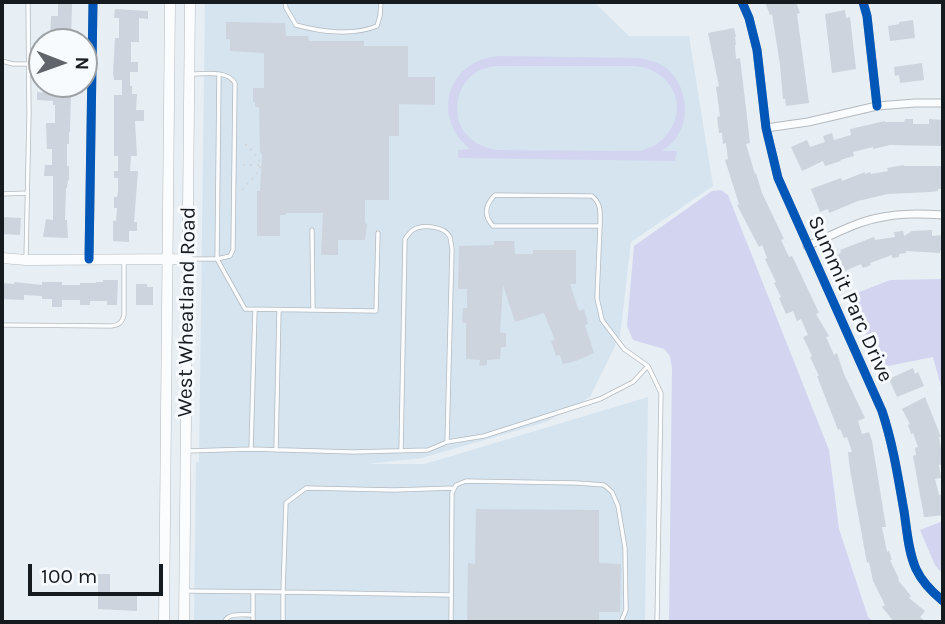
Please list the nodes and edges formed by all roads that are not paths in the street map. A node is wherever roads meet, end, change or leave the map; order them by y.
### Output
1 (28, 2) edge
2 (93, 2) edge
3 (170, 2) edge
4 (190, 2) edge
5 (285, 2) edge
6 (381, 2) edge
7 (741, 2) edge
8 (863, 2) edge
9 (28, 28) edge
10 (2, 61) edge
11 (28, 64) joint
12 (190, 74) junction
13 (219, 74) junction
14 (169, 88) junction
15 (943, 103) edge
16 (877, 106) junction
17 (766, 128) junction
18 (27, 193) junction
19 (2, 194) edge
20 (943, 215) edge
21 (600, 226) junction
22 (312, 230) dead end
23 (378, 233) dead end
24 (807, 246) junction
25 (2, 258) edge
26 (89, 259) junction
27 (124, 259) junction
28 (167, 259) junction
29 (188, 259) junction
30 (217, 259) junction
31 (26, 260) junction
32 (255, 309) junction
33 (279, 310) junction
34 (313, 310) junction
35 (2, 325) edge
36 (648, 366) junction
37 (447, 442) junction
38 (251, 449) junction
39 (276, 450) junction
40 (401, 450) junction
41 (186, 451) junction
42 (165, 452) junction
43 (454, 488) junction
44 (164, 591) junction
45 (184, 591) junction
46 (253, 592) junction
47 (283, 592) junction
48 (452, 595) junction
49 (943, 601) edge
50 (253, 615) junction
51 (164, 622) edge
52 (184, 622) edge
53 (224, 622) edge
54 (253, 622) edge
55 (283, 622) edge
56 (451, 622) edge
57 (621, 622) edge
58 (657, 622) edge

1 - 9 lane
2 - 26 street
3 - 14 main road, West Wheatland Road
4 - 12 main road, West Wheatland Road
5 - 6 lane
7 - 17 street, Summit Parc Drive
8 - 16 street
10 - 11 lane
11 - 18 lane
12 - 13 lane
12 - 14 main road
12 - 29 main road, West Wheatland Road
13 - 30 lane
13 - 30 lane
14 - 28 main road, West Wheatland Road
15 - 16 street
16 - 17 street
17 - 24 street, Summit Parc Drive
18 - 19 lane
18 - 31 lane
20 - 24 street
21 - 21 lane
21 - 36 lane
22 - 34 lane
23 - 34 lane
24 - 49 street, Summit Parc Drive
25 - 31 main road
26 - 27 main road
26 - 31 main road
27 - 28 main road
27 - 35 lane
28 - 29 main road
28 - 42 main road, West Wheatland Road
29 - 30 lane
29 - 41 main road, West Wheatland Road
30 - 32 lane
32 - 33 lane
32 - 38 lane
33 - 34 lane
33 - 39 lane
36 - 37 lane
36 - 58 lane
37 - 40 lane
37 - 40 lane
38 - 39 lane
38 - 41 lane
39 - 40 lane
41 - 42 main road
41 - 45 main road, West Wheatland Road
42 - 44 main road, West Wheatland Road
43 - 47 lane
43 - 48 lane
43 - 57 lane
44 - 45 main road
44 - 51 main road, West Wheatland Road
45 - 46 lane
45 - 52 main road, West Wheatland Road
46 - 47 lane
46 - 50 lane
47 - 48 lane
47 - 55 lane
48 - 56 lane
50 - 53 lane
50 - 54 lane

